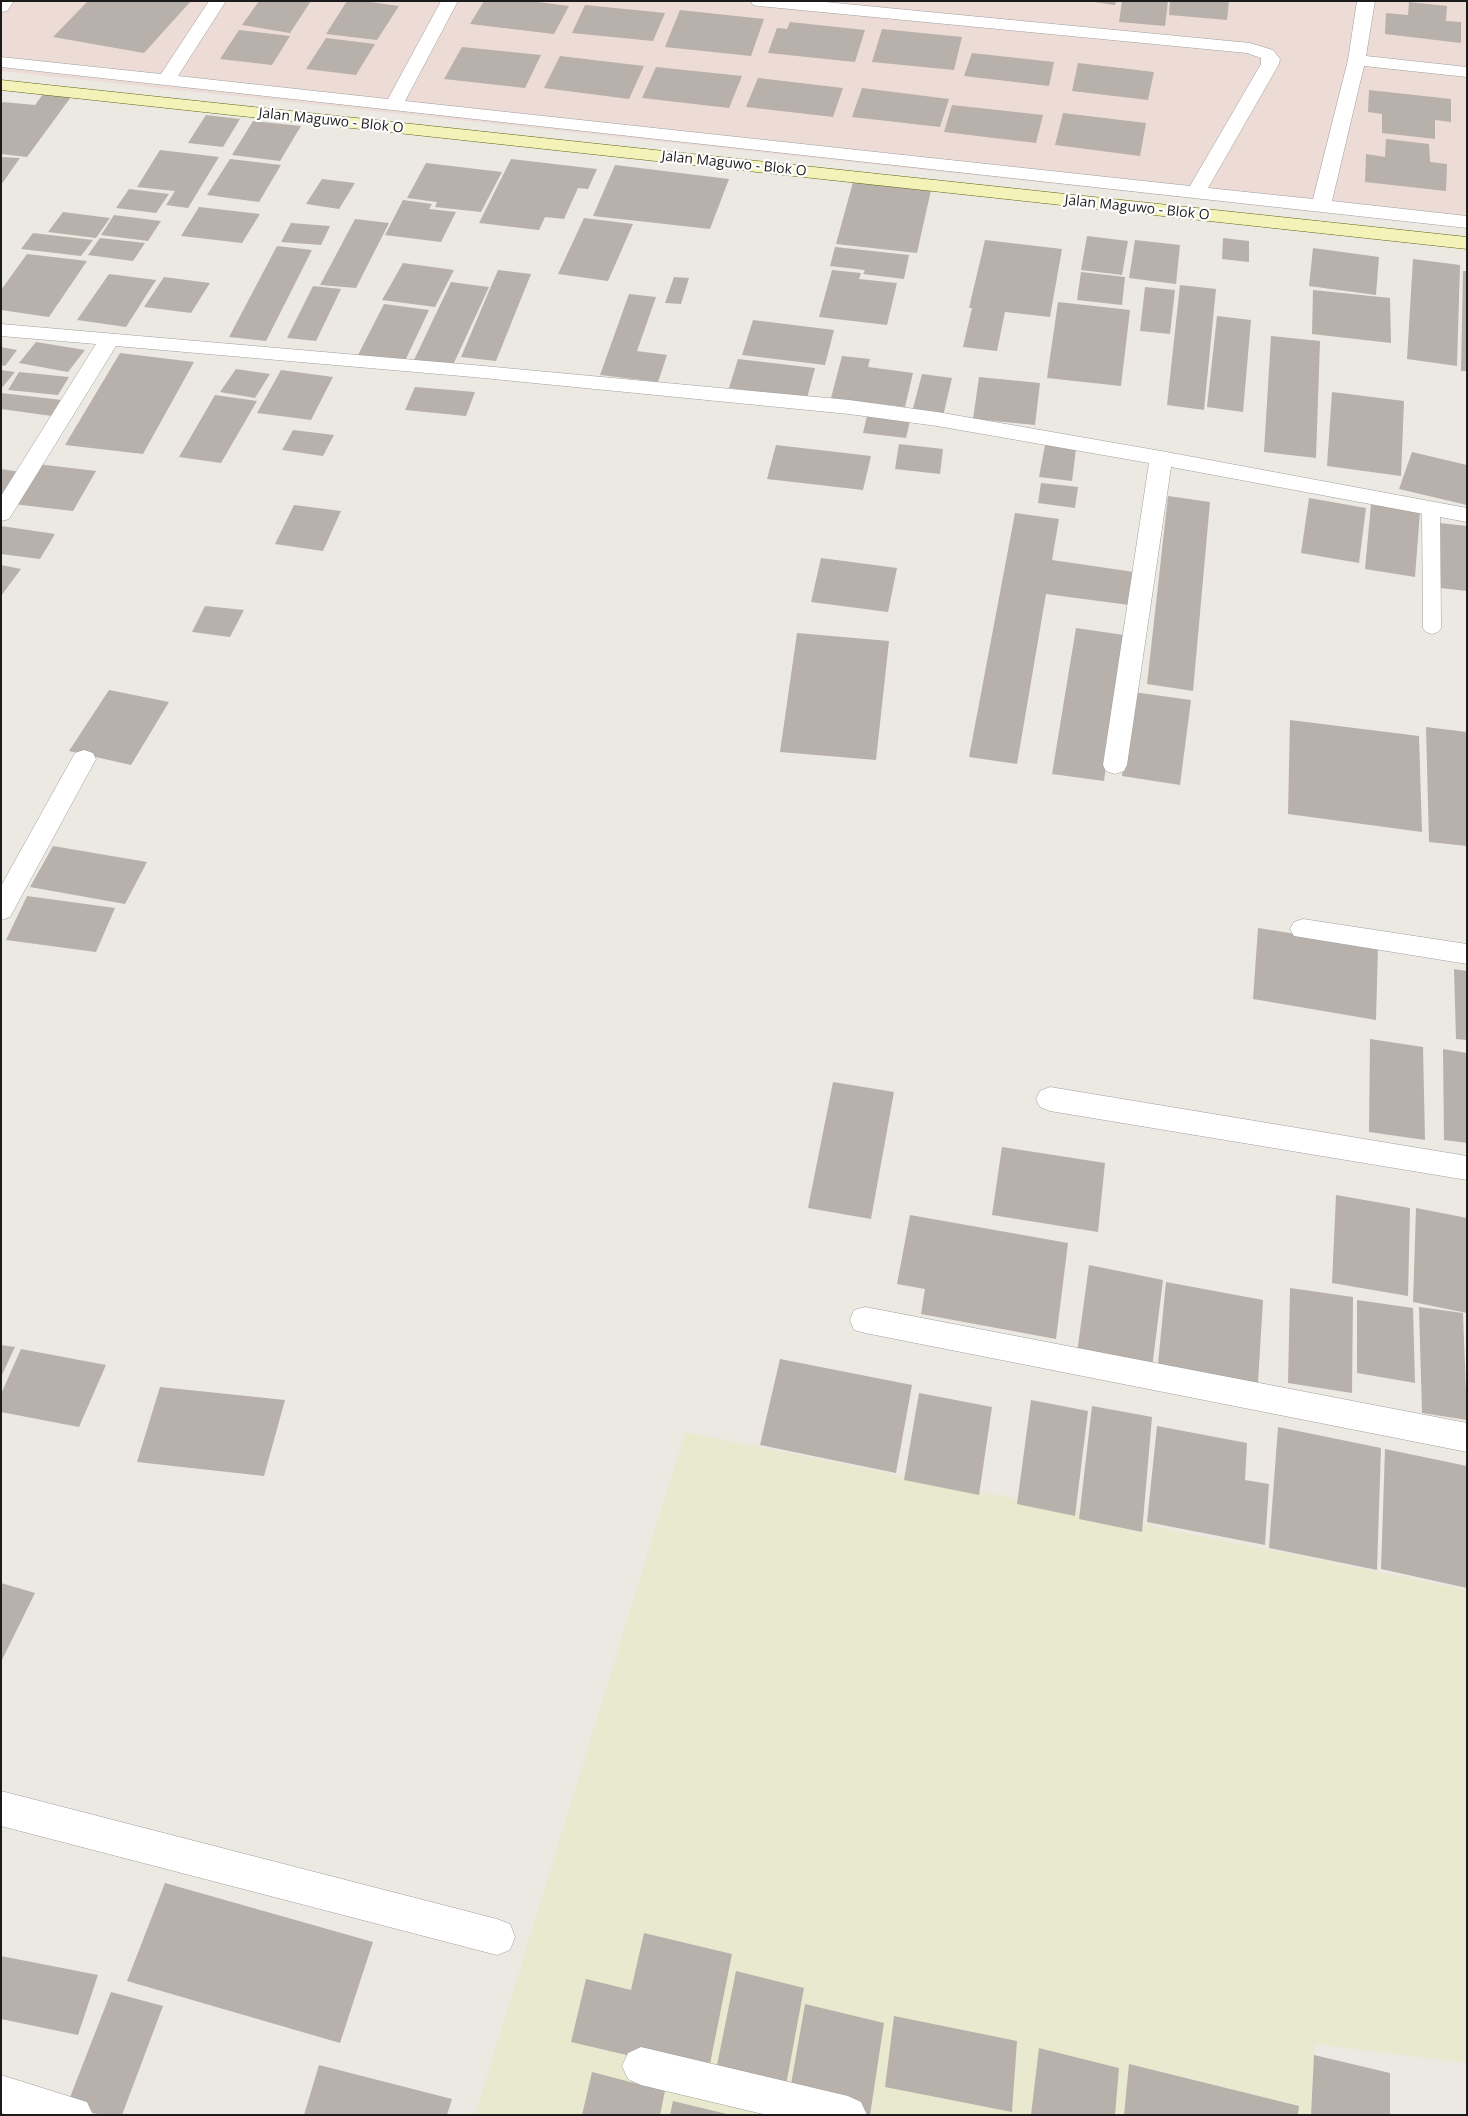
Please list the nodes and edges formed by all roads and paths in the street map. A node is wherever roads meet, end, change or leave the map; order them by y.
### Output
1 (6, 1) edge
2 (218, 1) edge
3 (450, 1) edge
4 (759, 1) edge
5 (1366, 1) edge
6 (1, 7) edge
7 (1357, 60) junction
8 (1, 62) edge
9 (1467, 72) edge
10 (166, 80) junction
11 (1, 85) edge
12 (394, 105) junction
13 (1196, 192) junction
14 (1321, 206) junction
15 (1467, 222) edge
16 (1467, 243) edge
17 (1, 330) edge
18 (110, 339) junction
19 (1161, 458) junction
20 (1430, 508) junction
21 (1, 514) edge
22 (1467, 515) edge
23 (1432, 628) dead end
24 (84, 759) dead end
25 (1115, 765) dead end
26 (1, 910) edge
27 (1303, 929) dead end
28 (1467, 954) edge
29 (1050, 1099) dead end
30 (1467, 1168) edge
31 (865, 1320) dead end
32 (1467, 1438) edge
33 (1, 1808) edge
34 (498, 1937) dead end
35 (641, 2066) dead end
36 (1, 2094) edge
37 (74, 2115) edge
38 (848, 2115) edge

1 - 6 street
2 - 10 street
3 - 12 street
4 - 13 street
5 - 7 street
7 - 9 street
7 - 14 street
8 - 10 street
10 - 12 street
11 - 16 main road, Jalan Maguwo - Blok O
12 - 13 street
13 - 14 street
14 - 15 street
17 - 18 street
18 - 19 street
18 - 21 street
19 - 20 street
19 - 25 street
20 - 22 street
20 - 23 lane
24 - 26 street
27 - 28 street
29 - 30 street
31 - 32 street
33 - 34 street
35 - 38 street
36 - 37 street

